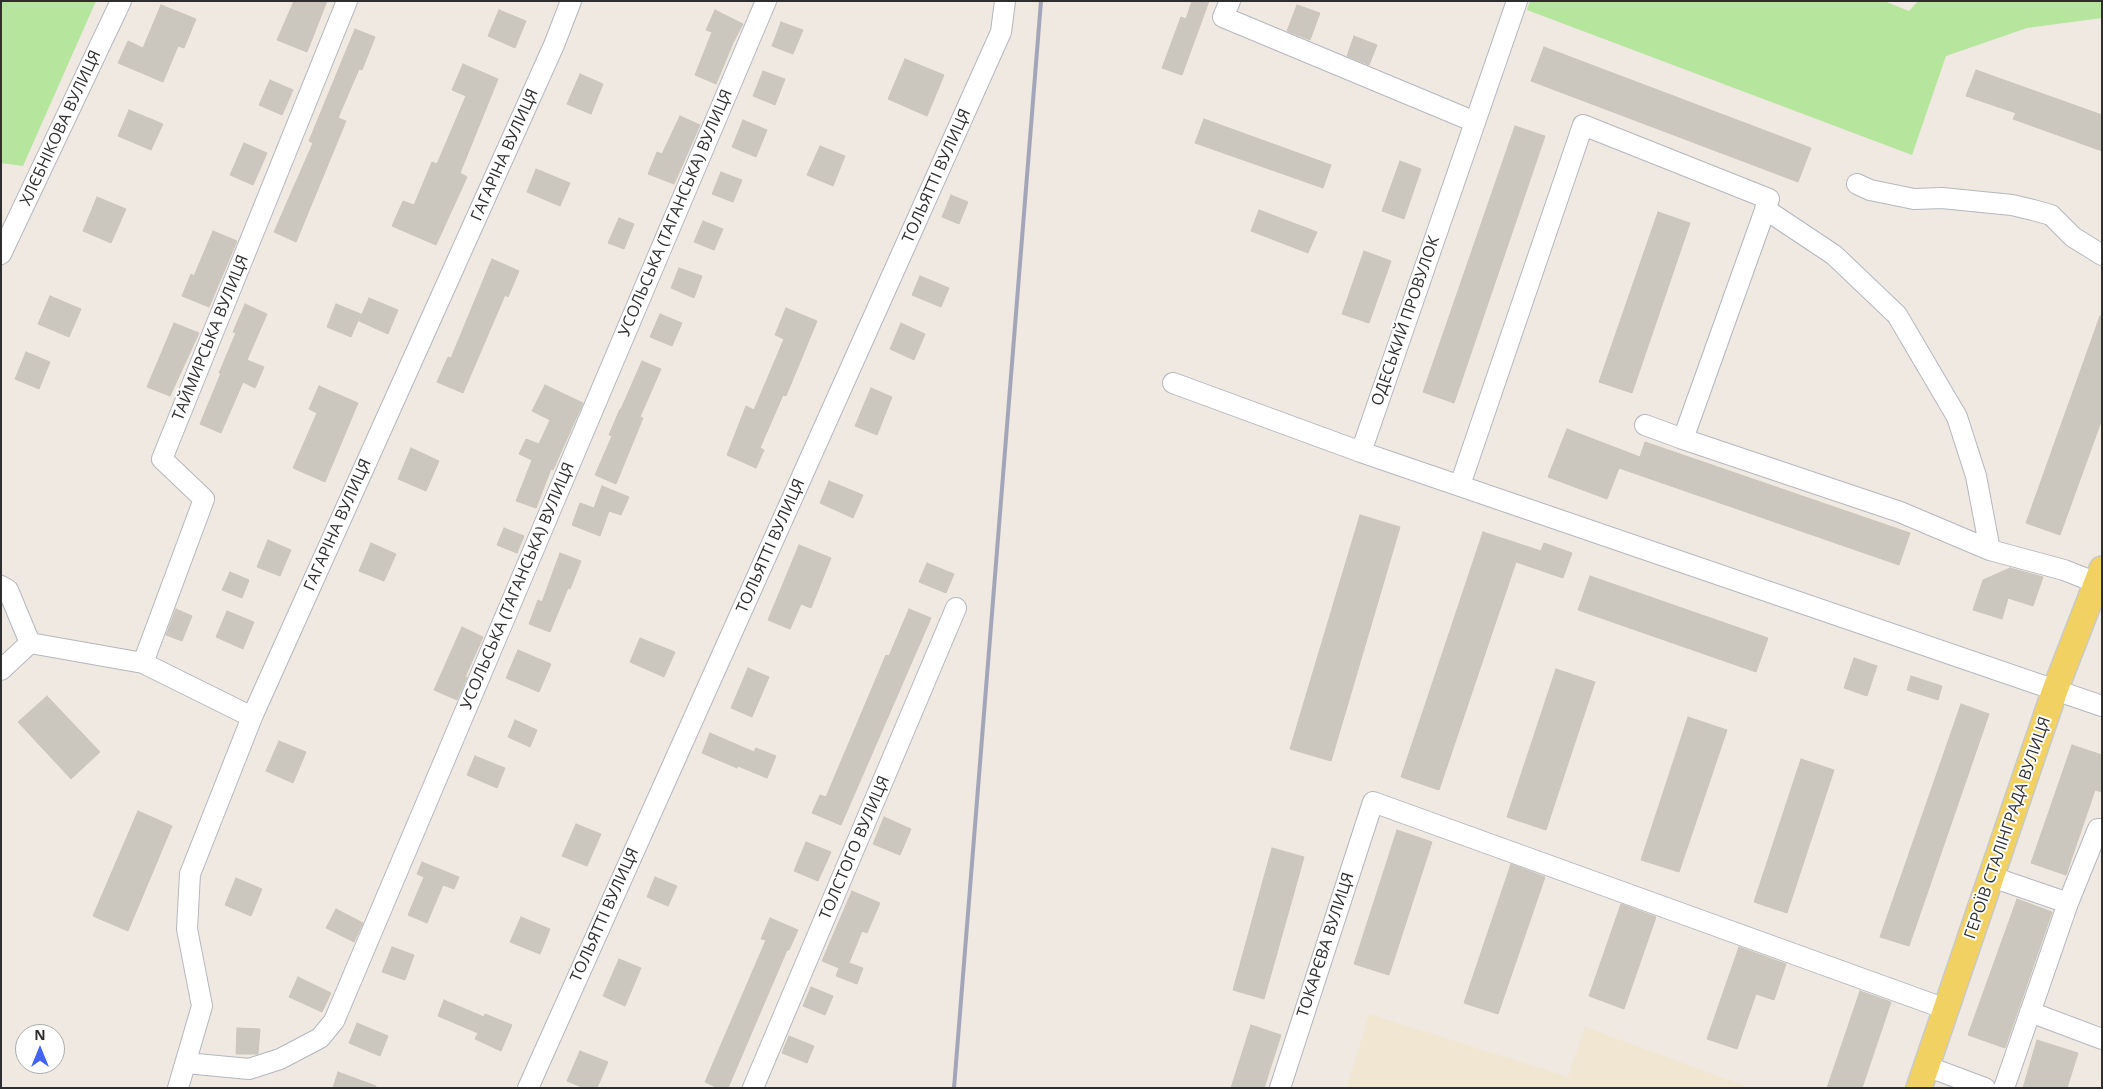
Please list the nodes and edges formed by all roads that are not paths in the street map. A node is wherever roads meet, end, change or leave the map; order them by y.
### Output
1 (121, 1) edge
2 (347, 1) edge
3 (571, 1) edge
4 (766, 1) edge
5 (1005, 1) edge
6 (1230, 1) edge
7 (1517, 1) edge
8 (1475, 122) junction
9 (1857, 184) dead end
10 (1765, 209) junction
11 (1, 254) edge
12 (2102, 256) edge
13 (1173, 383) dead end
14 (1645, 425) dead end
15 (1684, 439) junction
16 (1361, 452) junction
17 (1460, 485) junction
18 (1990, 550) junction
19 (2099, 576) edge
20 (1, 586) edge
21 (956, 608) dead end
22 (30, 643) junction
23 (143, 663) junction
24 (1, 670) edge
25 (2056, 690) junction
26 (2102, 706) edge
27 (252, 717) junction
28 (2102, 829) edge
29 (1992, 877) junction
30 (2068, 903) junction
31 (1946, 1009) junction
32 (2030, 1012) junction
33 (2102, 1039) edge
34 (186, 1063) junction
35 (1922, 1077) edge
36 (178, 1088) edge
37 (528, 1088) edge
38 (753, 1088) edge
39 (1280, 1088) edge
40 (1985, 1088) edge
41 (2004, 1088) edge

1 - 11 street, ХЛЄБНІКОВА ВУЛИЦЯ
2 - 23 street, ТАЙМИРСЬКА ВУЛИЦЯ
3 - 27 street, ГАГАРІНА ВУЛИЦЯ
4 - 34 street, УСОЛЬСЬКА (ТАГАНСЬКА) ВУЛИЦЯ
5 - 37 street, ТОЛЬЯТТІ ВУЛИЦЯ
6 - 8 street
7 - 8 street, ОДЕСЬКИЙ ПРОВУЛОК
8 - 16 street, ОДЕСЬКИЙ ПРОВУЛОК
9 - 12 street
10 - 15 street
10 - 17 street
10 - 18 street
13 - 16 street
14 - 15 street
15 - 18 street
16 - 17 street
17 - 25 street
18 - 19 street
19 - 25 main road, ГЕРОЇВ СТАЛІНГРАДА ВУЛИЦЯ
20 - 22 street
21 - 38 street, ТОЛСТОГО ВУЛИЦЯ
22 - 23 street
22 - 24 street
23 - 27 street
25 - 26 street
25 - 29 main road, ГЕРОЇВ СТАЛІНГРАДА ВУЛИЦЯ
27 - 34 street, ГАГАРІНА ВУЛИЦЯ
28 - 30 street
29 - 30 street
29 - 31 main road, ГЕРОЇВ СТАЛІНГРАДА ВУЛИЦЯ
30 - 32 street
31 - 35 main road, ГЕРОЇВ СТАЛІНГРАДА ВУЛИЦЯ
31 - 39 street, ТОКАРЄВА ВУЛИЦЯ
32 - 33 street
32 - 41 street
34 - 36 street, ГАГАРІНА ВУЛИЦЯ
35 - 40 street

